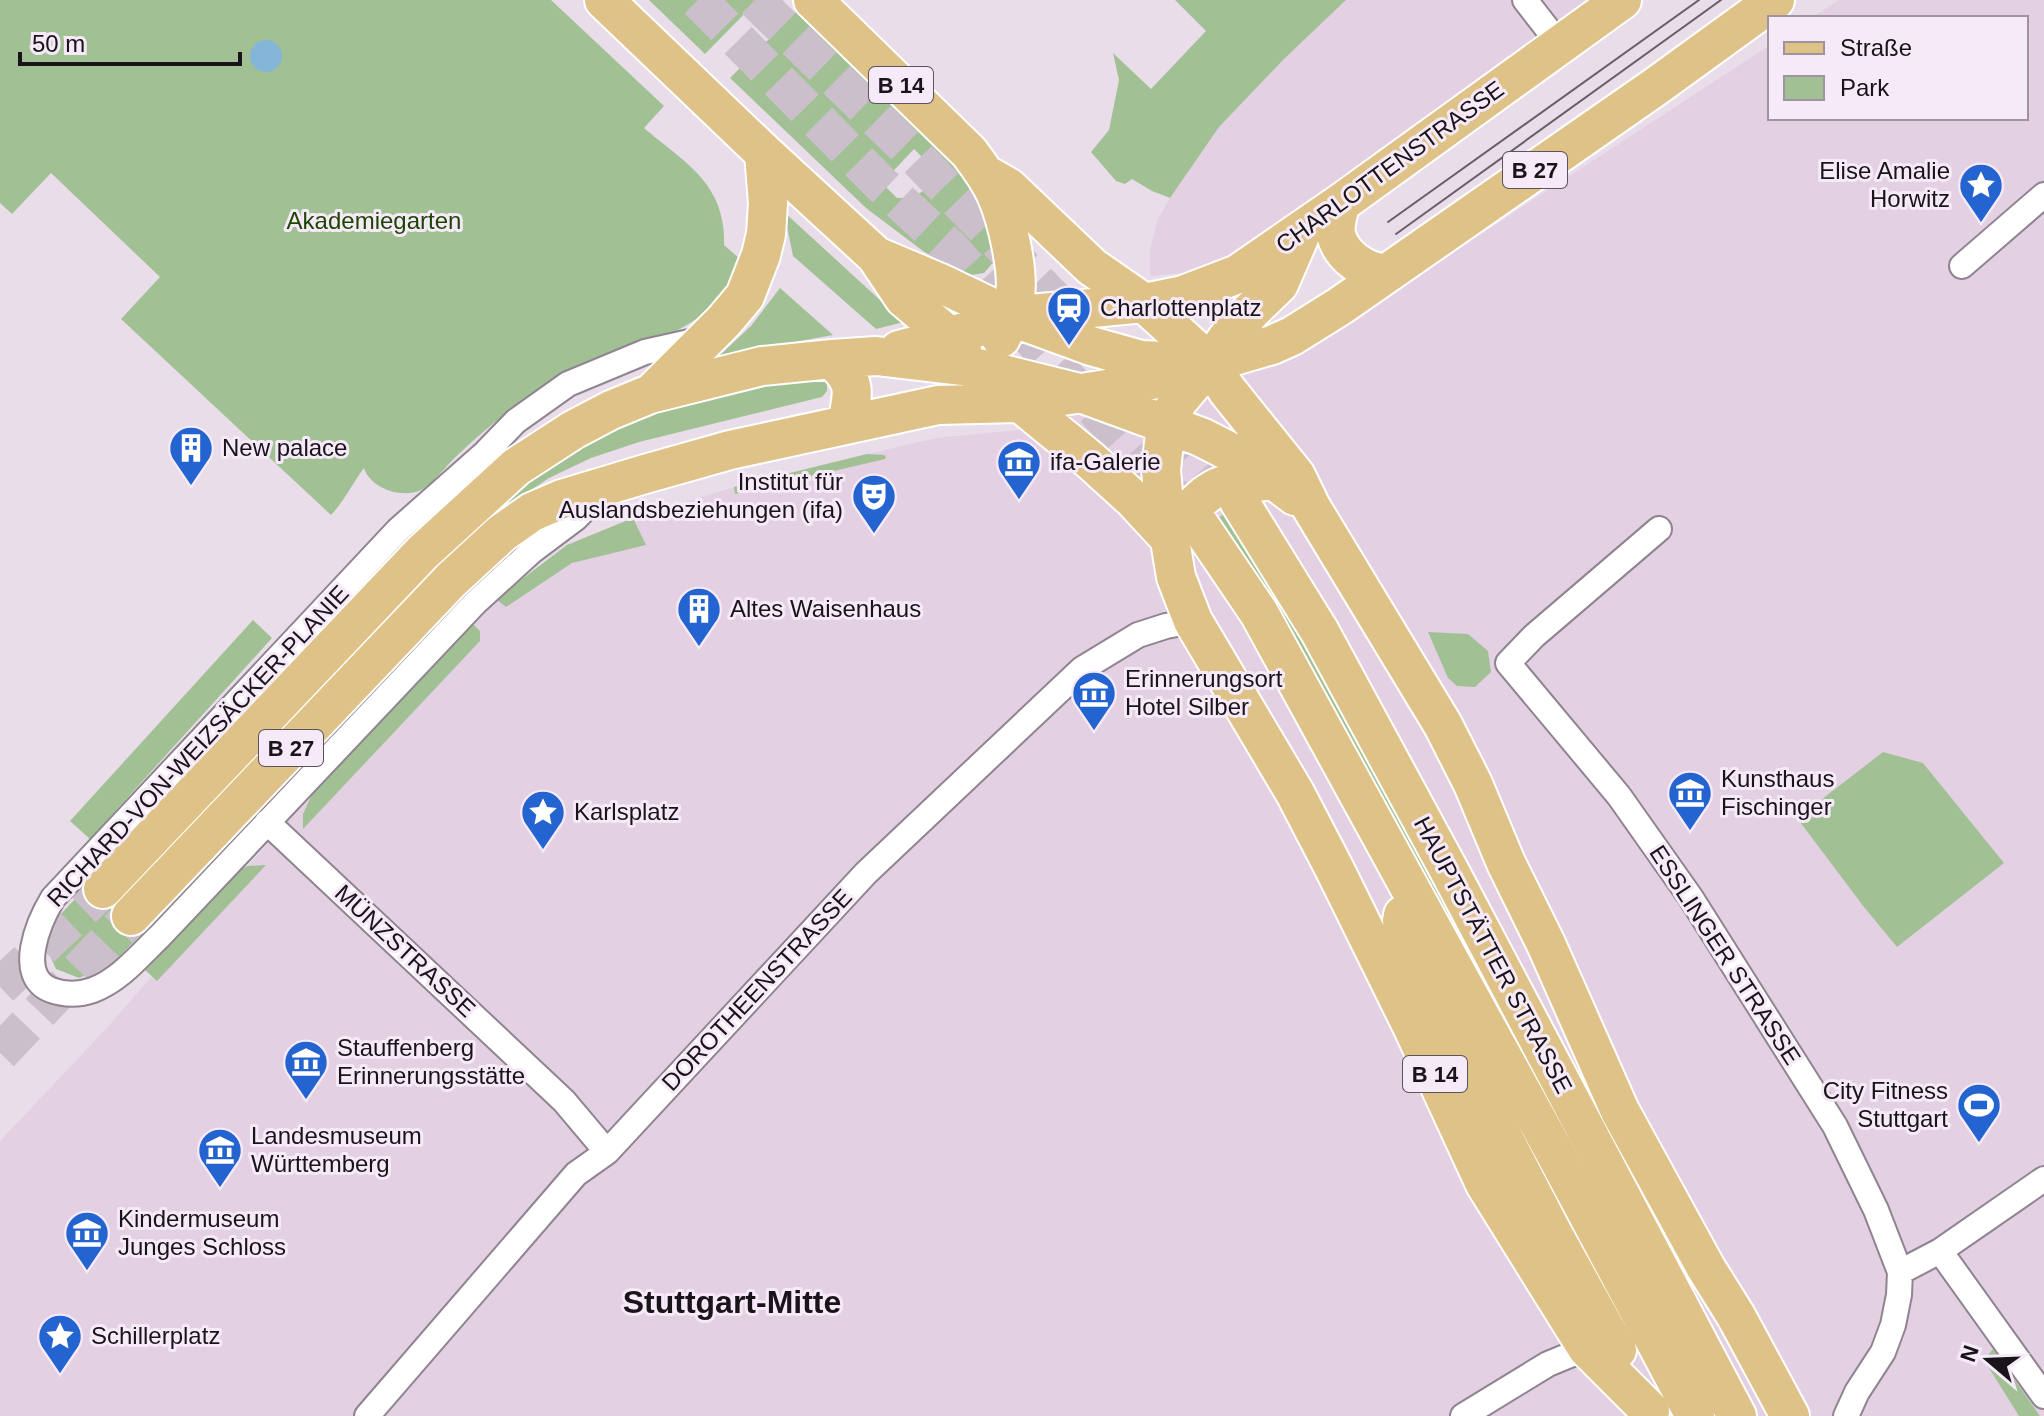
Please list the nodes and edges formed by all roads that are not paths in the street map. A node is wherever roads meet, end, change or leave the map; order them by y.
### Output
1 (604, 0) edge
2 (813, 0) edge
3 (1525, 0) edge
4 (1622, 0) edge
5 (1775, 0) edge
6 (1560, 45) junction
7 (764, 153) junction
8 (985, 174) junction
9 (2044, 195) edge
10 (1341, 203) junction
11 (1302, 231) junction
12 (1011, 250) junction
13 (876, 256) junction
14 (1962, 266) dead end
15 (1385, 274) junction
16 (961, 294) junction
17 (1144, 303) junction
18 (1009, 316) junction
19 (950, 337) junction
20 (705, 338) junction
21 (876, 356) junction
22 (832, 359) junction
23 (1210, 363) junction
24 (978, 368) junction
25 (650, 394) junction
26 (1083, 394) junction
27 (1019, 403) junction
28 (938, 405) junction
29 (847, 424) junction
30 (1166, 424) junction
31 (573, 430) junction
32 (484, 454) junction
33 (1273, 481) junction
34 (608, 485) junction
35 (1239, 501) tunnel mouth
36 (1311, 507) junction
37 (1659, 529) dead end
38 (1184, 532) junction
39 (1193, 621) junction
40 (267, 822) junction
41 (1408, 884) junction
42 (103, 889) tunnel mouth
43 (131, 916) tunnel mouth
44 (1522, 1009) junction
45 (1620, 1111) junction
46 (607, 1152) junction
47 (2044, 1179) edge
48 (1940, 1251) junction
49 (1900, 1272) junction
50 (1587, 1348) junction
51 (2044, 1396) edge
52 (1651, 1413) edge
53 (367, 1416) edge
54 (1463, 1416) edge
55 (1695, 1416) edge
56 (1737, 1416) edge
57 (1790, 1416) edge
58 (1846, 1416) edge

1 - 7 main road, B 14
2 - 8 main road, B 14
3 - 6 street
4 - 6 main road, CHARLOTTENSTRASSE / B 27
5 - 15 main road, B 27
6 - 10 main road, CHARLOTTENSTRASSE / B 27
7 - 13 main road, B 14
7 - 20 main road, B 27
8 - 12 main road, B 14
8 - 17 main road, B 14
9 - 14 street
10 - 11 main road, CHARLOTTENSTRASSE / B 27
10 - 15 main road
11 - 17 main road, CHARLOTTENSTRASSE / B 27
11 - 23 main road, B 14
12 - 16 main road
12 - 18 main road, B 14
13 - 16 main road, B 27
13 - 19 main road, B 14
15 - 23 main road, B 27
16 - 18 main road, B 27
17 - 18 main road, B 27
17 - 23 main road, B 14
18 - 19 main road, B 27
18 - 23 main road, B 27
18 - 24 main road, B 14
19 - 21 main road, B 27
19 - 24 main road, B 14
20 - 25 main road, B 27
20 - 32 street, RICHARD-VON-WEIZSÄCKER-PLANIE
21 - 22 main road, RICHARD-VON-WEIZSÄCKER-PLANIE / B 27
21 - 24 main road, B 27
22 - 25 main road, RICHARD-VON-WEIZSÄCKER-PLANIE / B 27
22 - 29 main road
23 - 26 main road, B 27
23 - 30 main road, B 14
23 - 36 main road, B 14
24 - 26 main road, B 27
24 - 27 main road, B 14
24 - 28 main road, B 14
25 - 31 main road, RICHARD-VON-WEIZSÄCKER-PLANIE / B 27
26 - 27 main road, B 27
26 - 30 main road, B 27
27 - 28 main road, RICHARD-VON-WEIZSÄCKER-PLANIE / B 27
27 - 38 main road, B 14
28 - 29 main road, RICHARD-VON-WEIZSÄCKER-PLANIE / B 27
29 - 34 main road, RICHARD-VON-WEIZSÄCKER-PLANIE / B 27
30 - 33 main road, B 27
30 - 38 main road, B 14
31 - 32 street, RICHARD-VON-WEIZSÄCKER-PLANIE
31 - 42 main road, RICHARD-VON-WEIZSÄCKER-PLANIE / B 27
32 - 40 street, RICHARD-VON-WEIZSÄCKER-PLANIE
33 - 36 main road, B 27
33 - 38 main road
34 - 40 street, RICHARD-VON-WEIZSÄCKER-PLANIE
34 - 43 main road, RICHARD-VON-WEIZSÄCKER-PLANIE / B 27
35 - 44 main road, HAUPTSTÄTTER STRASSE / B 14
36 - 45 main road, B 14
37 - 49 street, ESSLINGER STRASSE
38 - 39 main road, B 14
38 - 41 main road, HAUPTSTÄTTER STRASSE / B 14
39 - 46 street, DOROTHEENSTRASSE
39 - 50 main road, B 14
40 - 46 street, MÜNZSTRASSE
41 - 52 main road, B 14
41 - 55 main road, HAUPTSTÄTTER STRASSE / B 14
44 - 45 main road, B 14
44 - 56 main road, HAUPTSTÄTTER STRASSE / B 14
45 - 57 main road, B 14
46 - 53 street, DOROTHEENSTRASSE
47 - 48 street
48 - 49 street
48 - 51 street
49 - 58 street
50 - 52 main road, B 14
50 - 54 street

